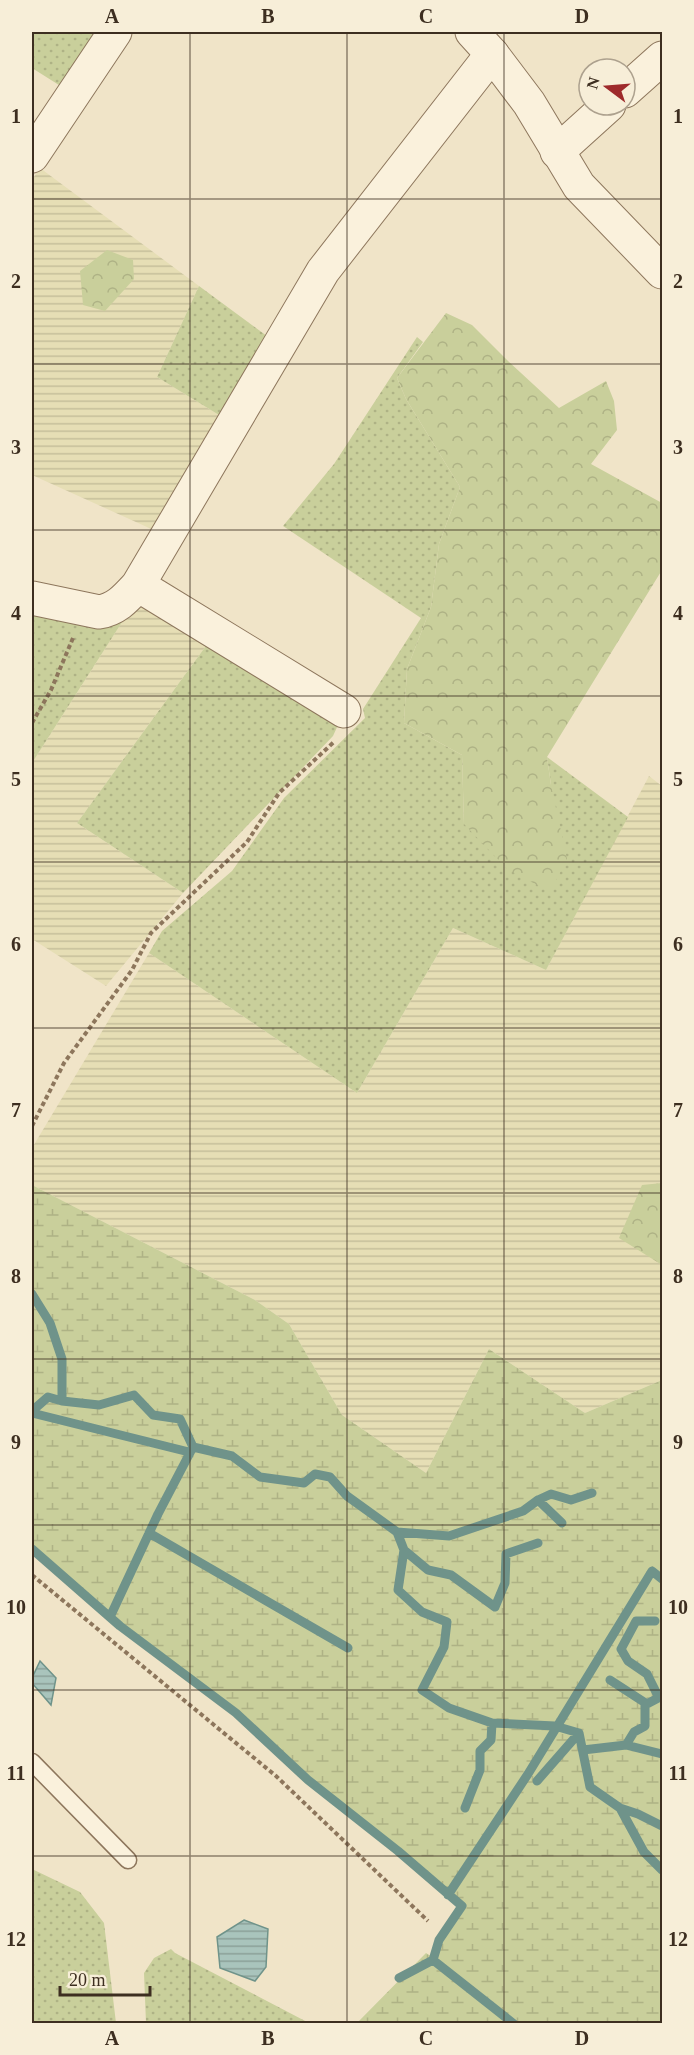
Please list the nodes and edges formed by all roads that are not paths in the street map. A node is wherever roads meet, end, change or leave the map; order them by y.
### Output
1 (115, 32) edge
2 (482, 43) edge
3 (663, 58) edge
4 (637, 81) edge
5 (596, 117) edge
6 (557, 152) junction
7 (32, 156) edge
8 (663, 272) edge
9 (138, 585) junction
10 (32, 598) edge
11 (344, 711) road end
12 (32, 1762) edge
13 (128, 1860) dead end

1 - 7 street
2 - 6 street
2 - 9 street
3 - 4 street
5 - 6 street
6 - 8 street
9 - 10 street
9 - 11 street
12 - 13 lane

